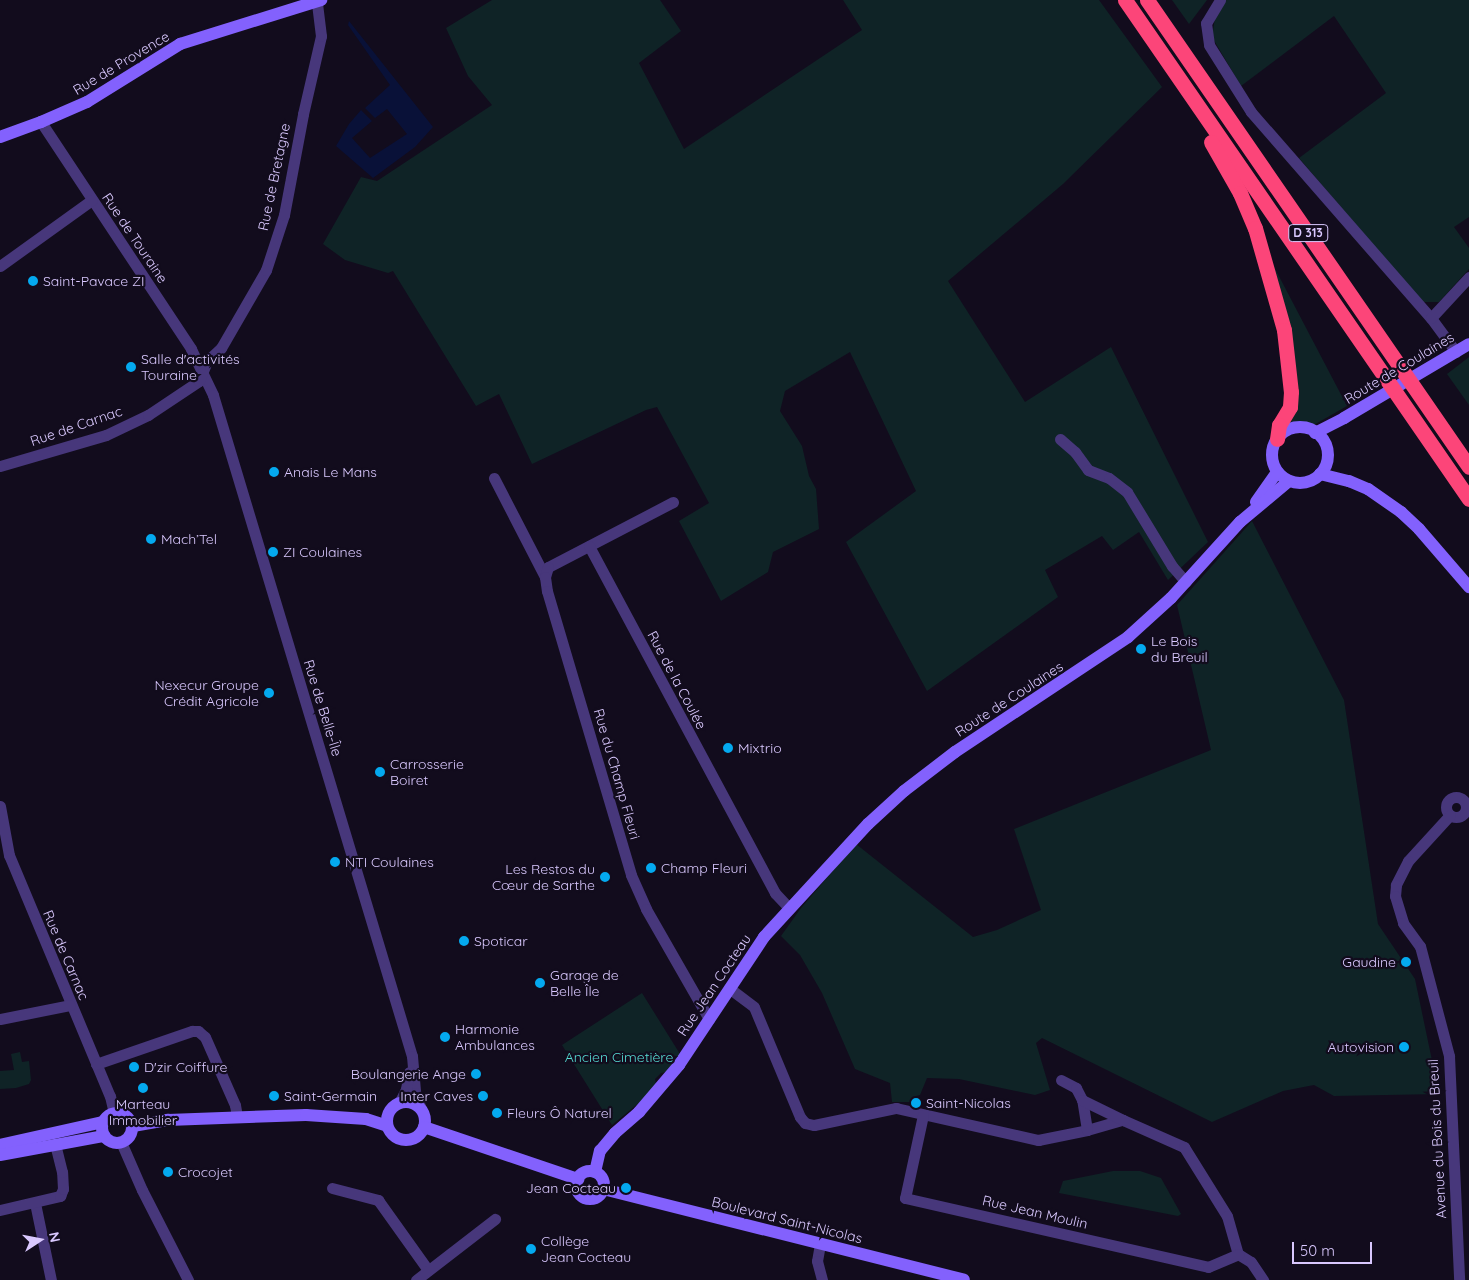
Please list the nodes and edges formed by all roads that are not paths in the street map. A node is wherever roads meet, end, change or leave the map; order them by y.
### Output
1 (1147, 0) edge
2 (1220, 0) edge
3 (319, 1) edge
4 (1127, 3) edge
5 (41, 122) junction
6 (0, 137) edge
7 (92, 200) junction
8 (0, 266) edge
9 (1469, 277) edge
10 (1430, 318) junction
11 (1469, 344) edge
12 (1456, 352) junction
13 (203, 370) junction
14 (1344, 418) junction
15 (1315, 432) junction
16 (1277, 439) junction
17 (1060, 440) dead end
18 (1324, 443) junction
19 (1327, 457) junction
20 (0, 466) edge
21 (1469, 467) edge
22 (1277, 472) junction
23 (1320, 474) junction
24 (494, 478) dead end
25 (1289, 481) junction
26 (1349, 481) junction
27 (1469, 499) edge
28 (673, 502) dead end
29 (1246, 517) junction
30 (589, 546) junction
31 (545, 577) junction
32 (1186, 582) junction
33 (1469, 587) edge
34 (1466, 796) edge
35 (0, 806) edge
36 (789, 908) junction
37 (729, 988) junction
38 (70, 1005) junction
39 (0, 1019) edge
40 (709, 1019) junction
41 (412, 1056) junction
42 (96, 1064) junction
43 (1061, 1080) dead end
44 (1082, 1100) junction
45 (399, 1103) junction
46 (422, 1110) junction
47 (114, 1113) junction
48 (389, 1113) junction
49 (237, 1116) junction
50 (923, 1116) junction
51 (366, 1118) junction
52 (1123, 1120) junction
53 (103, 1122) junction
54 (132, 1126) junction
55 (388, 1126) junction
56 (424, 1127) junction
57 (1087, 1130) junction
58 (104, 1136) junction
59 (121, 1142) junction
60 (55, 1144) junction
61 (0, 1145) edge
62 (0, 1154) edge
63 (595, 1172) junction
64 (578, 1179) junction
65 (332, 1188) dead end
66 (603, 1189) junction
67 (35, 1203) junction
68 (0, 1210) edge
69 (495, 1219) dead end
70 (820, 1244) junction
71 (1238, 1254) junction
72 (428, 1270) junction
73 (51, 1280) edge
74 (188, 1280) edge
75 (416, 1280) edge
76 (822, 1280) edge
77 (964, 1280) edge
78 (1263, 1280) edge
79 (1459, 1280) edge

1 - 21 highway, D 313
2 - 10 street
3 - 5 street, Rue de Provence
3 - 13 street, Rue de Bretagne
4 - 16 highway
4 - 27 highway, D 313
5 - 6 street, Rue de Provence
5 - 7 street, Rue de Touraine
7 - 8 street
7 - 13 street, Rue de Touraine
9 - 10 street
10 - 12 street
11 - 12 street, Route de Coulaines
12 - 14 street, Route de Coulaines
13 - 20 street, Rue de Carnac
13 - 41 street, Rue de Belle-Île
14 - 15 street, Route de Coulaines
14 - 18 street, Route de Coulaines
15 - 16 street
15 - 18 street
16 - 22 street
17 - 32 street
18 - 19 street
19 - 23 street
19 - 26 street
22 - 25 street
22 - 29 street, Route de Coulaines
23 - 25 street
23 - 26 street
24 - 31 street, Rue du Champ Fleuri
25 - 29 street, Route de Coulaines
26 - 33 street
28 - 30 street
29 - 32 street, Route de Coulaines
30 - 31 street
30 - 36 street, Rue de la Coulée
31 - 40 street, Rue du Champ Fleuri
32 - 36 street, Route de Coulaines
34 - 79 street, Avenue du Bois du Breuil
35 - 38 street, Rue de Carnac
36 - 37 street, Rue Jean Cocteau
37 - 40 street, Rue Jean Cocteau
37 - 50 street
38 - 39 street
38 - 42 street, Rue de Carnac
40 - 63 street, Rue Jean Cocteau
41 - 45 street, Rue de Belle-Île
41 - 46 street, Rue de Belle-Île
42 - 47 street, Rue de Carnac
42 - 49 street
43 - 44 street
44 - 52 street
44 - 57 street
45 - 46 street
45 - 48 street
46 - 56 street
47 - 53 street
47 - 54 street
48 - 51 street
48 - 55 street
49 - 51 street
49 - 54 street
50 - 57 street
50 - 71 street, Rue Jean Moulin
51 - 55 street
52 - 57 street
52 - 71 street
53 - 58 street
53 - 61 street
54 - 59 street
55 - 56 street
56 - 64 street
58 - 59 street
58 - 60 street
59 - 74 street
60 - 62 street
60 - 67 street
63 - 64 street
63 - 66 street
64 - 66 street
65 - 72 street
66 - 70 street, Boulevard Saint-Nicolas
67 - 68 street
67 - 73 street
69 - 72 street
70 - 76 street
70 - 77 street, Boulevard Saint-Nicolas
71 - 78 street
72 - 75 street

